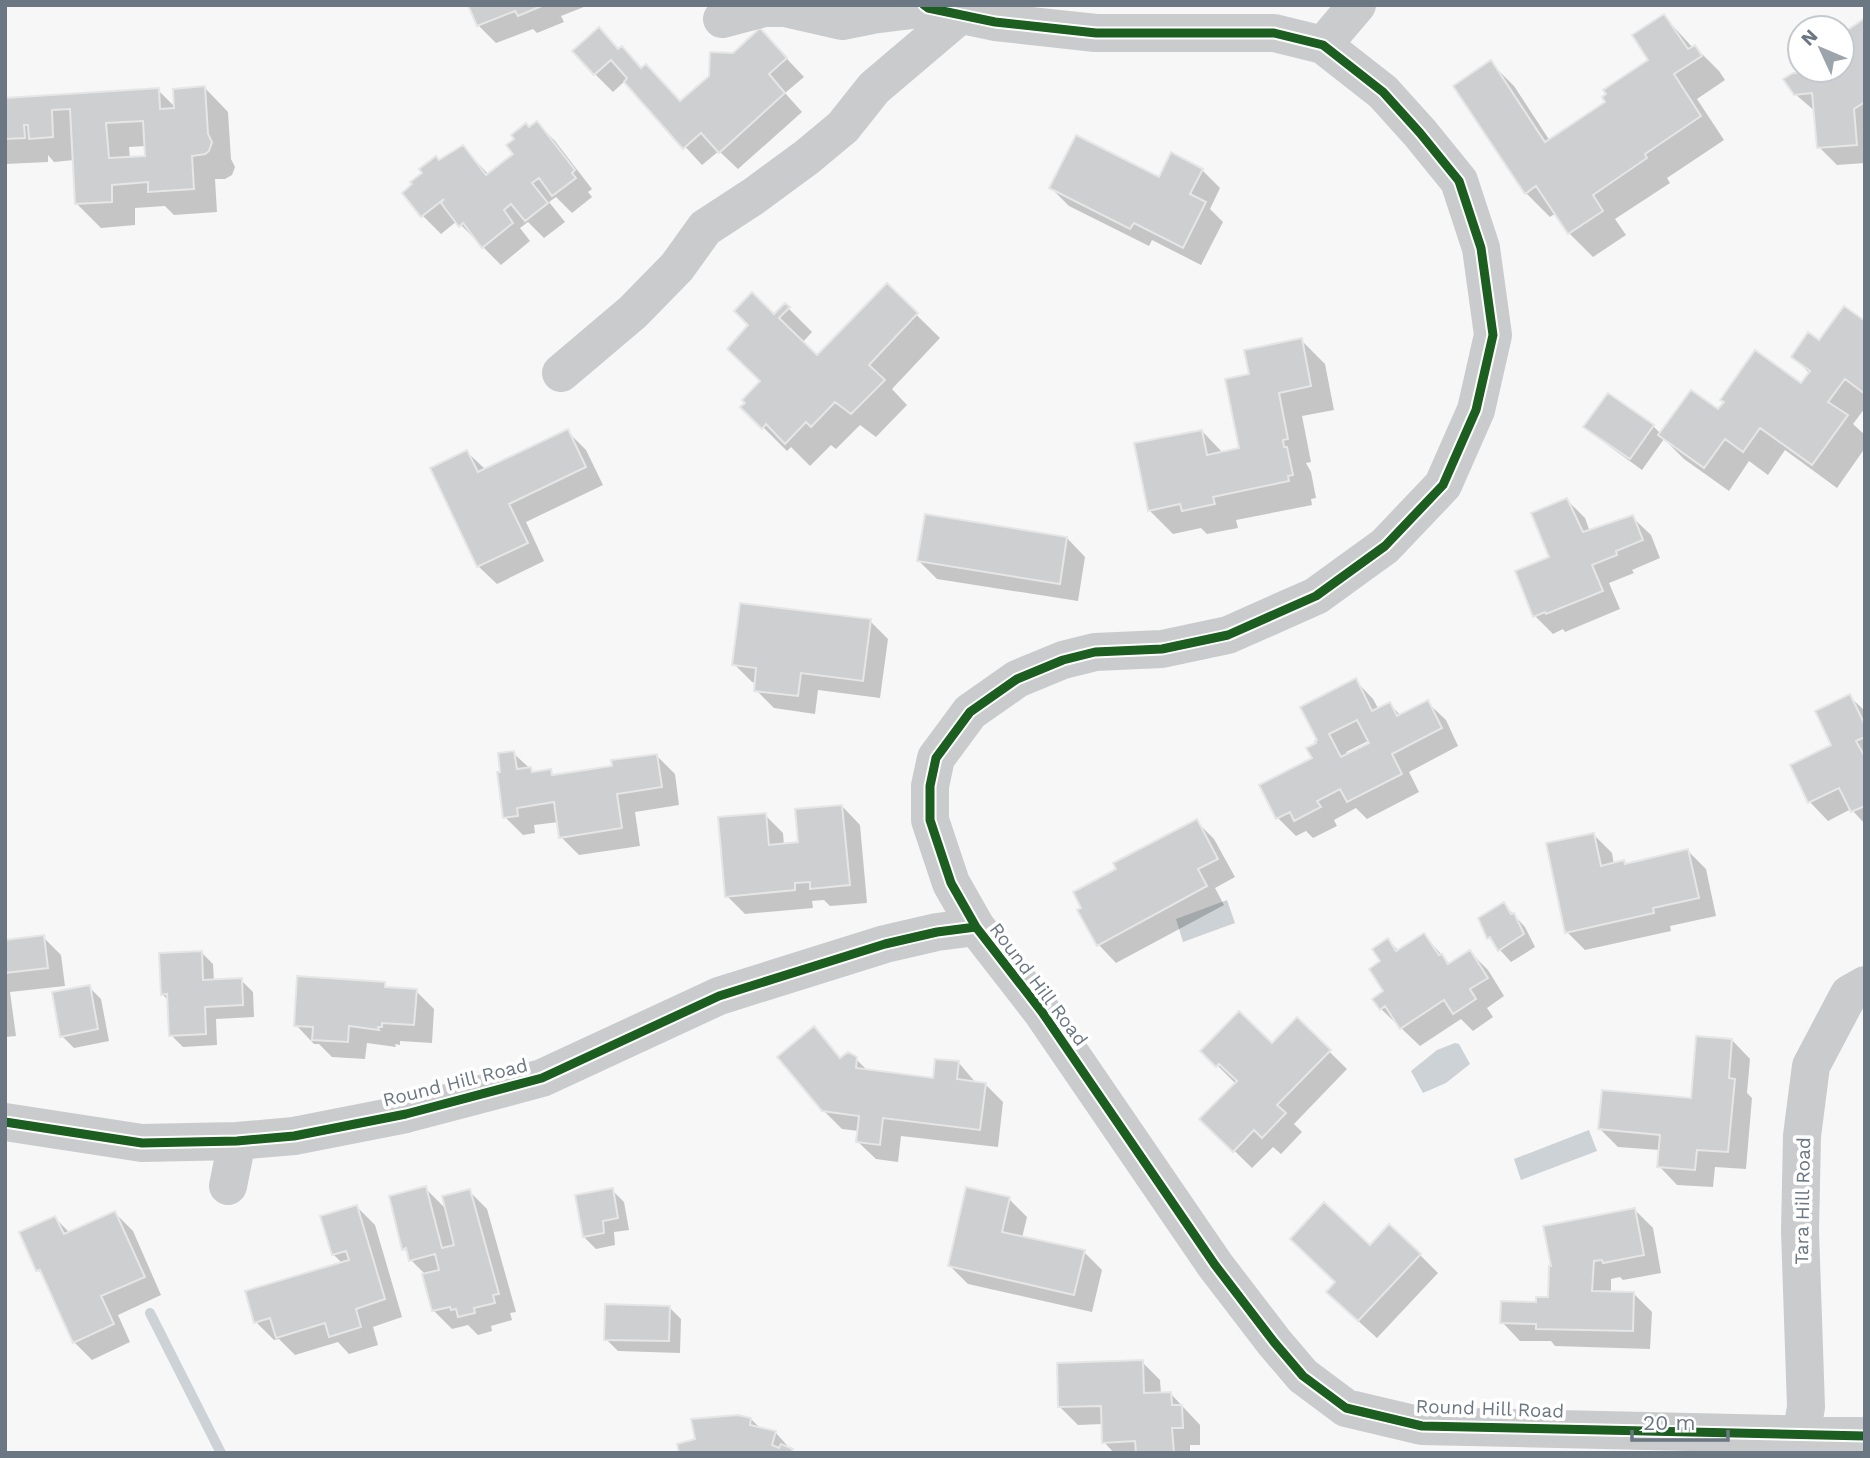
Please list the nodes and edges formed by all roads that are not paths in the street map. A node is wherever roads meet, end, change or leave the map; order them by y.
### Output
1 (1357, 5) edge
2 (937, 10) edge
3 (722, 19) dead end
4 (1323, 45) junction
5 (561, 373) dead end
6 (976, 927) junction
7 (1865, 985) edge
8 (5, 1122) edge
9 (237, 1141) junction
10 (228, 1186) dead end
11 (1865, 1436) edge
12 (1799, 1444) edge

1 - 4 street
2 - 3 street
2 - 4 street
2 - 5 street
4 - 6 street
6 - 9 street, Round Hill Road
6 - 12 street, Round Hill Road
7 - 12 street, Tara Hill Road
8 - 9 street, Round Hill Road
9 - 10 street
11 - 12 street, Round Hill Road

